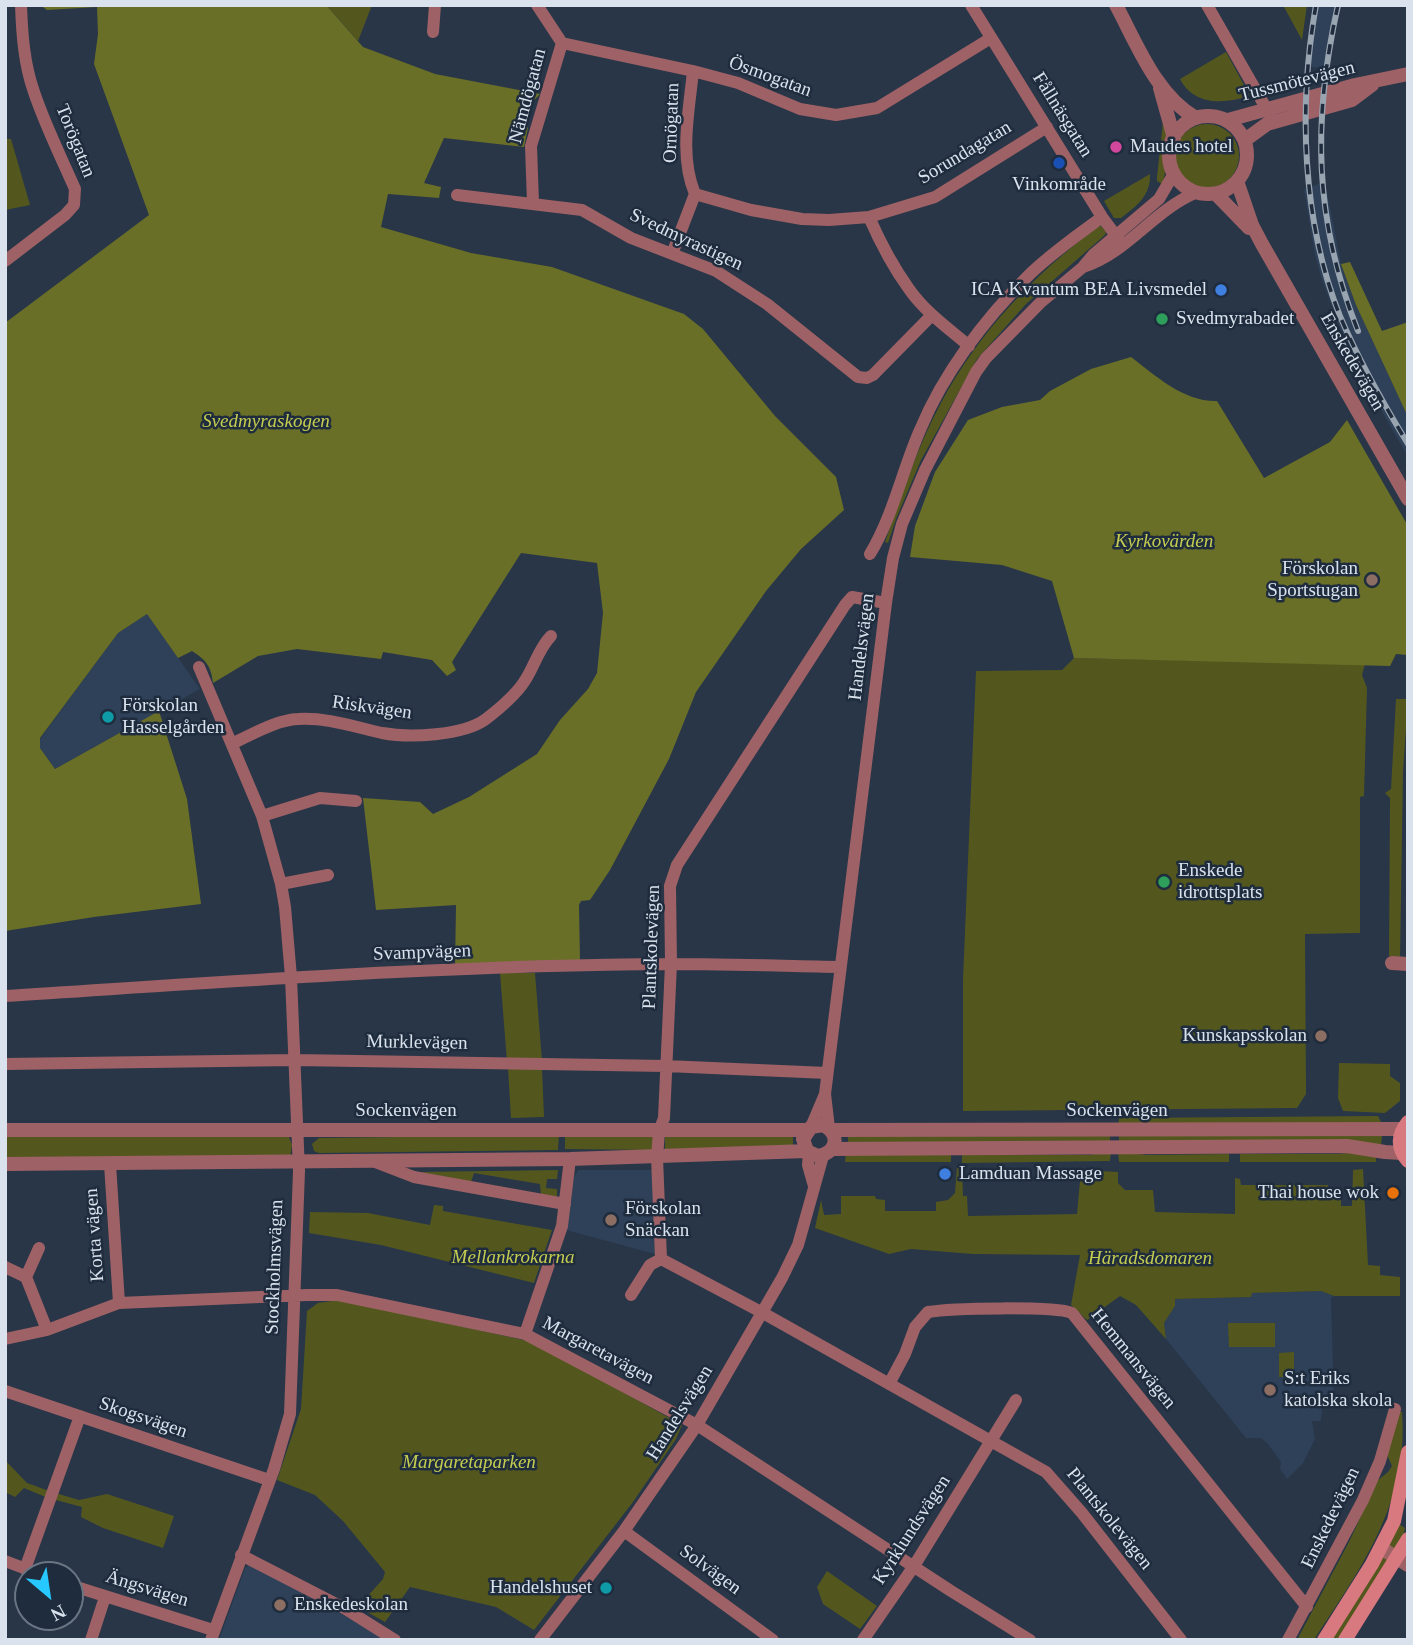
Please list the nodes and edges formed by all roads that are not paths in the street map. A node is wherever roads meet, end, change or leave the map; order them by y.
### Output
1 (20, 5) edge
2 (435, 5) edge
3 (537, 5) edge
4 (971, 5) edge
5 (1116, 5) edge
6 (1207, 5) edge
7 (433, 32) dead end
8 (991, 38) junction
9 (562, 43) junction
10 (693, 71) junction
11 (1408, 74) edge
12 (1159, 84) junction
13 (1270, 115) junction
14 (1196, 118) junction
15 (1228, 120) junction
16 (1047, 127) junction
17 (1174, 138) junction
18 (1245, 140) junction
19 (1173, 175) junction
20 (1237, 181) junction
21 (1195, 193) junction
22 (695, 194) junction
23 (1216, 194) junction
24 (457, 195) dead end
25 (533, 203) junction
26 (869, 217) junction
27 (1102, 217) junction
28 (1119, 240) junction
29 (1262, 244) junction
30 (672, 254) junction
31 (5, 261) edge
32 (932, 314) junction
33 (969, 346) junction
34 (1408, 499) edge
35 (870, 554) dead end
36 (886, 603) junction
37 (551, 636) dead end
38 (199, 667) dead end
39 (233, 743) junction
40 (356, 801) dead end
41 (262, 816) junction
42 (328, 875) dead end
43 (281, 884) junction
44 (671, 964) junction
45 (1392, 964) dead end
46 (1408, 964) edge
47 (840, 967) junction
48 (291, 977) junction
49 (5, 996) edge
50 (295, 1060) junction
51 (5, 1064) edge
52 (666, 1066) junction
53 (827, 1073) junction
54 (824, 1094) junction
55 (1405, 1126) edge
56 (809, 1128) junction
57 (831, 1129) junction
58 (5, 1130) edge
59 (297, 1131) junction
60 (659, 1132) junction
61 (818, 1152) junction
62 (657, 1157) junction
63 (1405, 1157) edge
64 (570, 1159) junction
65 (298, 1162) junction
66 (373, 1162) junction
67 (5, 1164) edge
68 (110, 1164) junction
69 (565, 1205) junction
70 (39, 1248) dead end
71 (661, 1259) junction
72 (5, 1267) edge
73 (26, 1277) junction
74 (631, 1295) dead end
75 (293, 1296) junction
76 (119, 1303) junction
77 (762, 1313) junction
78 (47, 1330) junction
79 (525, 1334) junction
80 (5, 1339) edge
81 (889, 1384) junction
82 (5, 1391) edge
83 (1016, 1400) dead end
84 (1395, 1409) dead end
85 (80, 1416) junction
86 (697, 1425) junction
87 (992, 1441) junction
88 (1408, 1452) edge
89 (269, 1480) junction
90 (624, 1531) junction
91 (1408, 1539) edge
92 (1381, 1548) junction
93 (241, 1555) junction
94 (28, 1561) edge
95 (1402, 1561) edge
96 (914, 1566) junction
97 (84, 1590) edge
98 (105, 1597) junction
99 (1307, 1606) junction
100 (212, 1635) edge
101 (91, 1640) edge
102 (395, 1640) edge
103 (540, 1640) edge
104 (773, 1640) edge
105 (863, 1640) edge
106 (1030, 1640) edge
107 (1181, 1640) edge
108 (1289, 1640) edge
109 (1324, 1640) edge
110 (1345, 1640) edge

1 - 31 street, Torögatan
2 - 7 street
3 - 9 street, Nämdögatan
4 - 8 street, Fållnäsgatan
5 - 12 street
6 - 13 street
8 - 10 street, Ösmogatan
8 - 16 street, Fållnäsgatan
9 - 10 street, Ösmogatan
9 - 25 street, Nämdögatan
10 - 22 street, Ornögatan
11 - 13 street, Tussmötevägen
12 - 14 street
12 - 17 street
13 - 15 street, Tussmötevägen
13 - 18 street, Tussmötevägen
14 - 15 street
14 - 17 street
15 - 18 street
16 - 26 street, Sorundagatan
16 - 27 street, Fållnäsgatan
17 - 19 street
18 - 20 street
19 - 21 street
19 - 28 street, Handelsvägen
20 - 23 street
20 - 29 street, Enskedevägen
21 - 23 street
21 - 28 street, Handelsvägen
22 - 26 street, Sorundagatan
22 - 30 street
23 - 29 street, Enskedevägen
24 - 25 street, Svedmyrastigen
25 - 30 street, Svedmyrastigen
26 - 32 street
27 - 28 street, Fållnäsgatan
27 - 33 street
28 - 36 street, Handelsvägen
29 - 34 street, Enskedevägen
30 - 32 street, Svedmyrastigen
32 - 33 street
33 - 35 street
36 - 44 street, Plantskolevägen
36 - 47 street, Handelsvägen
37 - 39 street, Riskvägen
38 - 39 street, Stockholmsvägen
39 - 41 street, Stockholmsvägen
40 - 41 street
41 - 43 street, Stockholmsvägen
42 - 43 street
43 - 48 street, Stockholmsvägen
44 - 47 street, Svampvägen
44 - 48 street, Svampvägen
44 - 52 street, Plantskolevägen
45 - 46 street
47 - 53 street, Handelsvägen
48 - 49 street, Svampvägen
48 - 50 street, Stockholmsvägen
50 - 51 street, Murklevägen
50 - 52 street, Murklevägen
50 - 59 street, Stockholmsvägen
52 - 53 street, Murklevägen
52 - 60 street, Plantskolevägen
53 - 54 street, Handelsvägen
54 - 56 street, Handelsvägen
54 - 57 street, Handelsvägen
55 - 57 street, Sockenvägen
55 - 63 main road
56 - 57 street, Sockenvägen
56 - 60 street, Sockenvägen
56 - 61 street
57 - 61 street
58 - 59 street, Sockenvägen
59 - 60 street, Sockenvägen
59 - 65 street, Stockholmsvägen
60 - 62 street, Plantskolevägen
61 - 62 street, Sockenvägen
61 - 63 street, Sockenvägen
61 - 77 street, Handelsvägen
62 - 64 street, Sockenvägen
62 - 71 street, Plantskolevägen
64 - 66 street, Sockenvägen
64 - 69 street
65 - 66 street, Sockenvägen
65 - 68 street, Sockenvägen
65 - 75 street, Stockholmsvägen
66 - 69 street, Sockenvägen
67 - 68 street, Sockenvägen
68 - 76 street, Korta vägen
69 - 79 street
70 - 73 street
71 - 74 street
71 - 77 street, Plantskolevägen
72 - 73 street
73 - 78 street
75 - 76 street, Margaretavägen
75 - 79 street, Margaretavägen
75 - 89 street, Stockholmsvägen
76 - 78 street, Margaretavägen
77 - 81 street, Plantskolevägen
77 - 86 street, Handelsvägen
78 - 80 street, Margaretavägen
79 - 86 street, Margaretavägen
81 - 87 street, Plantskolevägen
81 - 99 street, Hemmansvägen
82 - 85 street, Skogsvägen
83 - 87 street
84 - 99 street, Enskedevägen
85 - 89 street, Skogsvägen
85 - 94 street
86 - 90 street, Handelsvägen
86 - 96 street, Margaretavägen
87 - 96 street, Kyrklundsvägen
87 - 107 street, Plantskolevägen
88 - 92 main road
89 - 93 street, Stockholmsvägen
90 - 103 street, Handelsvägen
90 - 104 street, Solvägen
91 - 95 main road
92 - 95 street
92 - 109 main road
93 - 100 street, Stockholmsvägen
93 - 102 street
95 - 110 main road
96 - 105 street, Kyrklundsvägen
96 - 106 street, Margaretavägen
97 - 98 street, Ängsvägen
98 - 100 street, Ängsvägen
98 - 101 street
99 - 108 street, Enskedevägen

